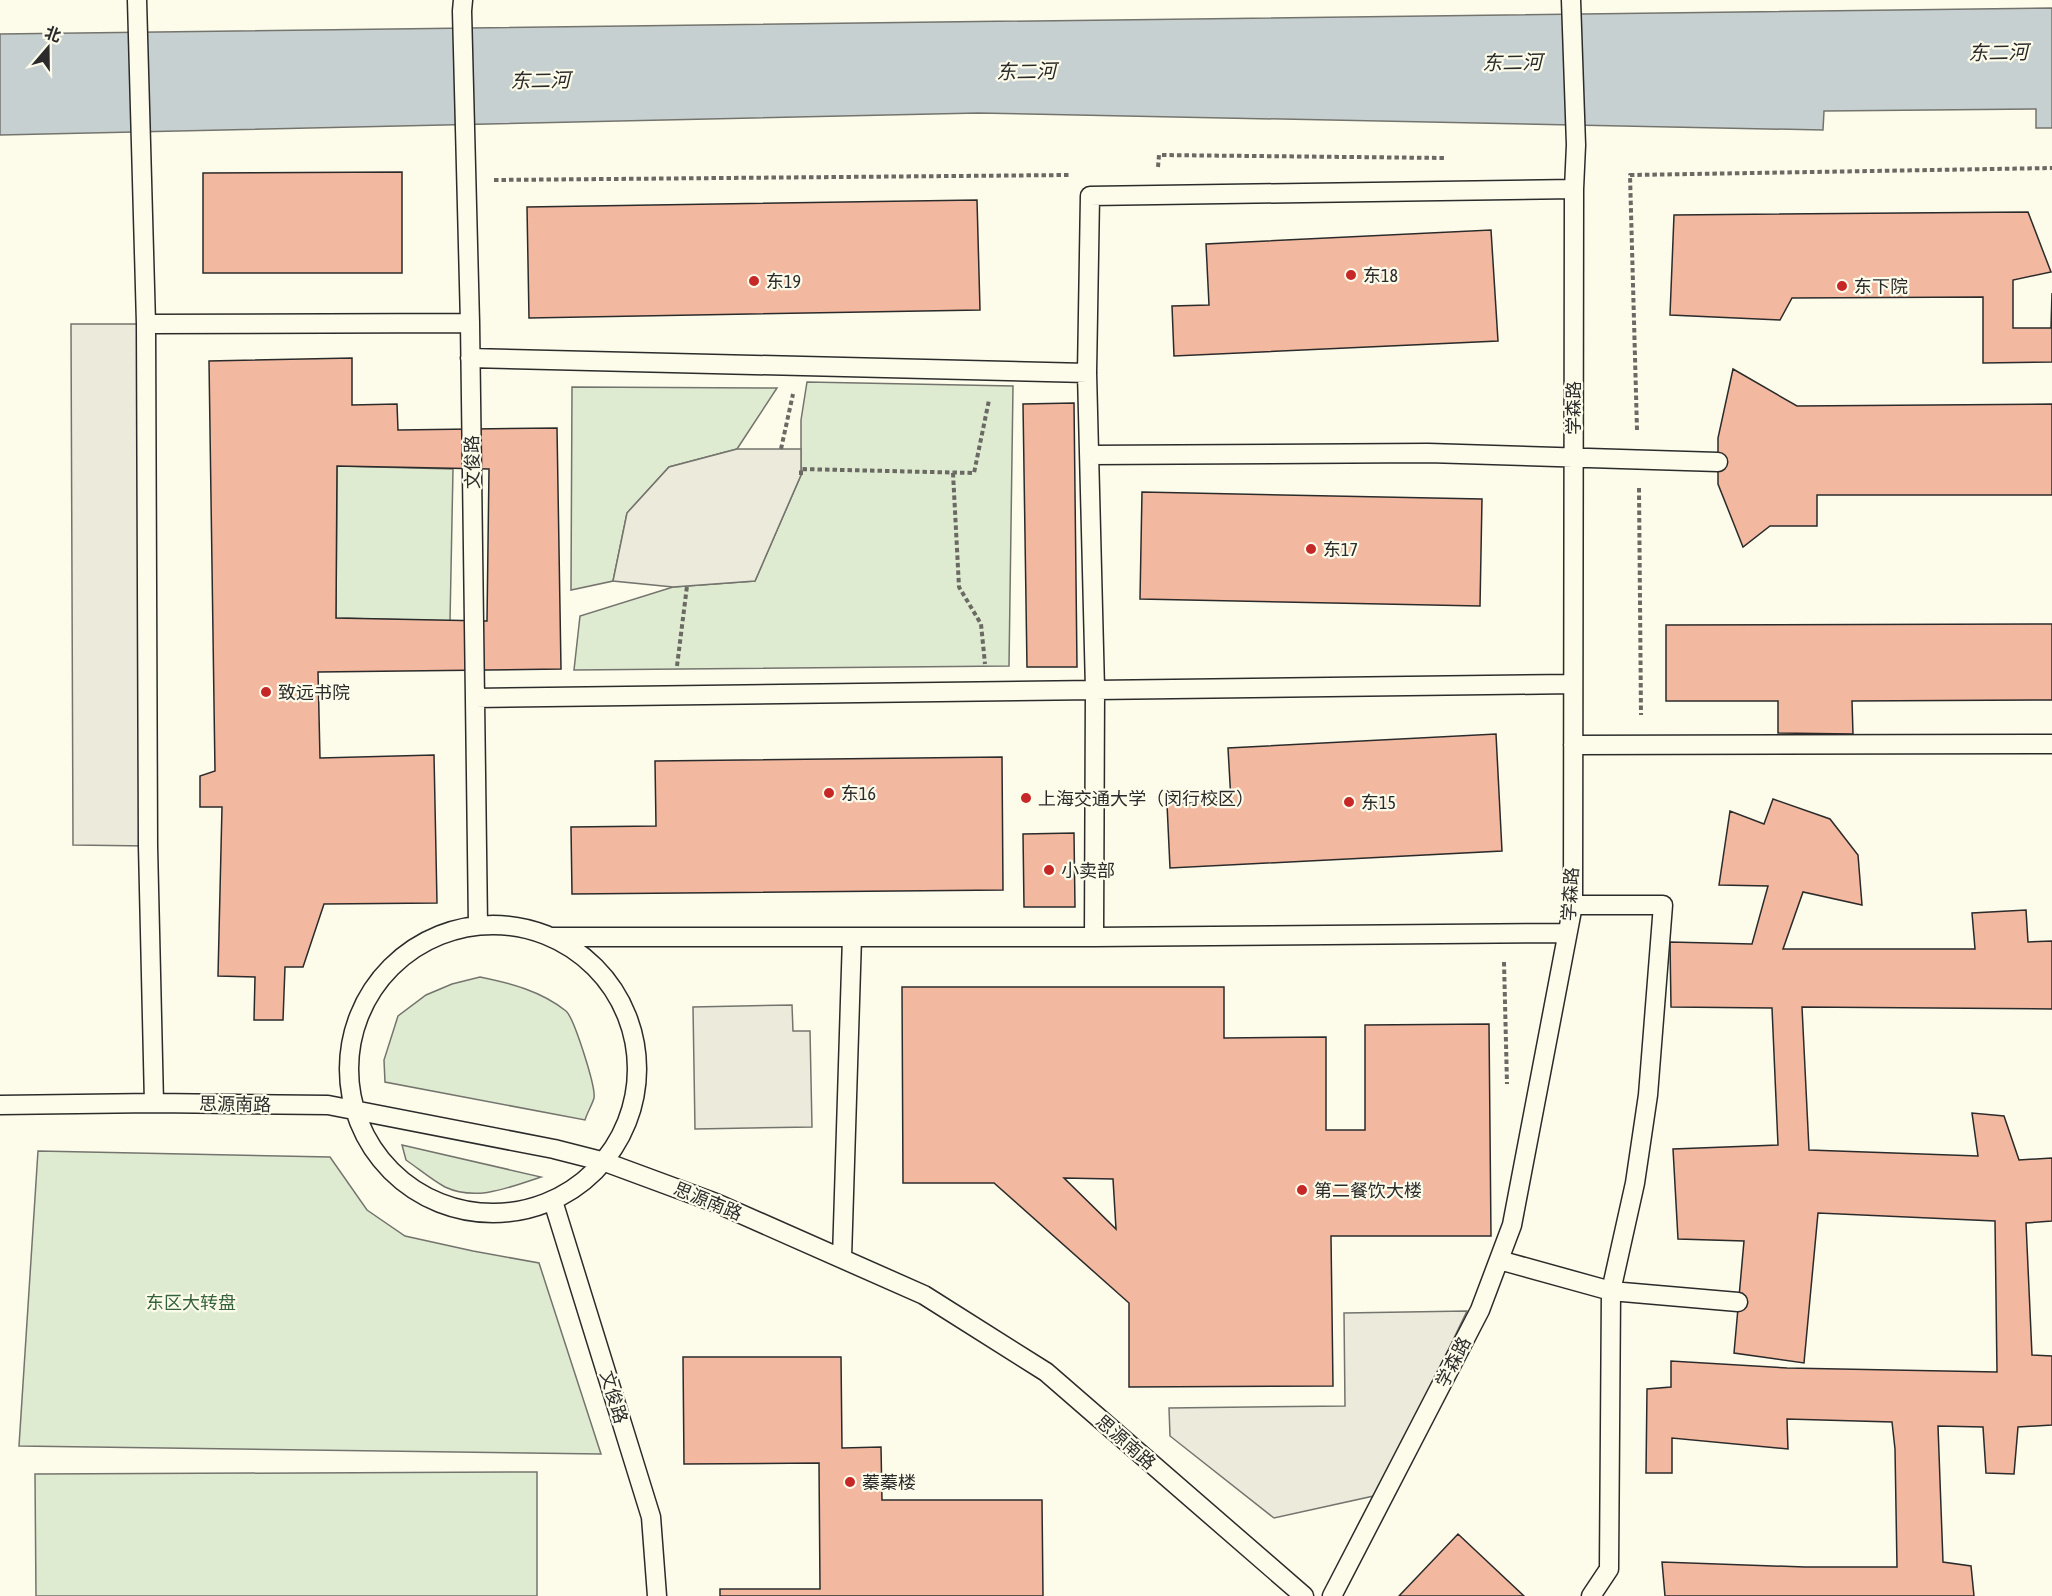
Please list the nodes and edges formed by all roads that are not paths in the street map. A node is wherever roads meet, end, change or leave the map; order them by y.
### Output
1 (137, 0) edge
2 (1571, 2) edge
3 (462, 6) edge
4 (1574, 189) junction
5 (470, 323) junction
6 (146, 324) junction
7 (470, 358) junction
8 (1087, 373) junction
9 (1089, 455) junction
10 (1573, 458) junction
11 (1718, 462) dead end
12 (1573, 684) junction
13 (1095, 689) junction
14 (475, 698) junction
15 (2052, 744) edge
16 (1573, 745) junction
17 (1573, 905) junction
18 (478, 925) junction
19 (1567, 933) junction
20 (552, 937) junction
21 (852, 937) junction
22 (1094, 937) junction
23 (153, 1103) junction
24 (0, 1105) edge
25 (353, 1110) junction
26 (605, 1162) junction
27 (554, 1200) junction
28 (842, 1258) junction
29 (1499, 1260) junction
30 (1611, 1291) junction
31 (1738, 1302) dead end
32 (657, 1596) edge
33 (1304, 1596) edge
34 (1332, 1596) edge
35 (1591, 1596) edge

1 - 6 lane
2 - 4 lane, 学森路
3 - 5 lane, 文俊路
4 - 8 lane
4 - 10 lane, 学森路
5 - 6 lane
5 - 7 lane, 文俊路
6 - 23 lane
7 - 8 lane
7 - 14 lane, 文俊路
8 - 9 lane
9 - 10 lane
9 - 13 lane
10 - 11 lane
10 - 12 lane, 学森路
12 - 13 lane
12 - 16 lane, 学森路
13 - 14 lane
13 - 22 lane
14 - 18 lane, 文俊路
15 - 16 lane
16 - 17 lane, 学森路
17 - 19 lane, 学森路
17 - 30 lane
18 - 20 lane
18 - 25 lane
19 - 22 lane
19 - 29 lane, 学森路
20 - 21 lane
20 - 26 lane
21 - 22 lane
21 - 28 lane
23 - 24 lane, 思源南路
23 - 25 lane, 思源南路
25 - 26 lane, 思源南路
25 - 27 lane
26 - 27 lane
26 - 28 lane, 思源南路
27 - 32 lane, 文俊路
28 - 33 lane, 思源南路
29 - 30 lane
29 - 34 lane, 学森路
30 - 31 lane
30 - 35 lane

